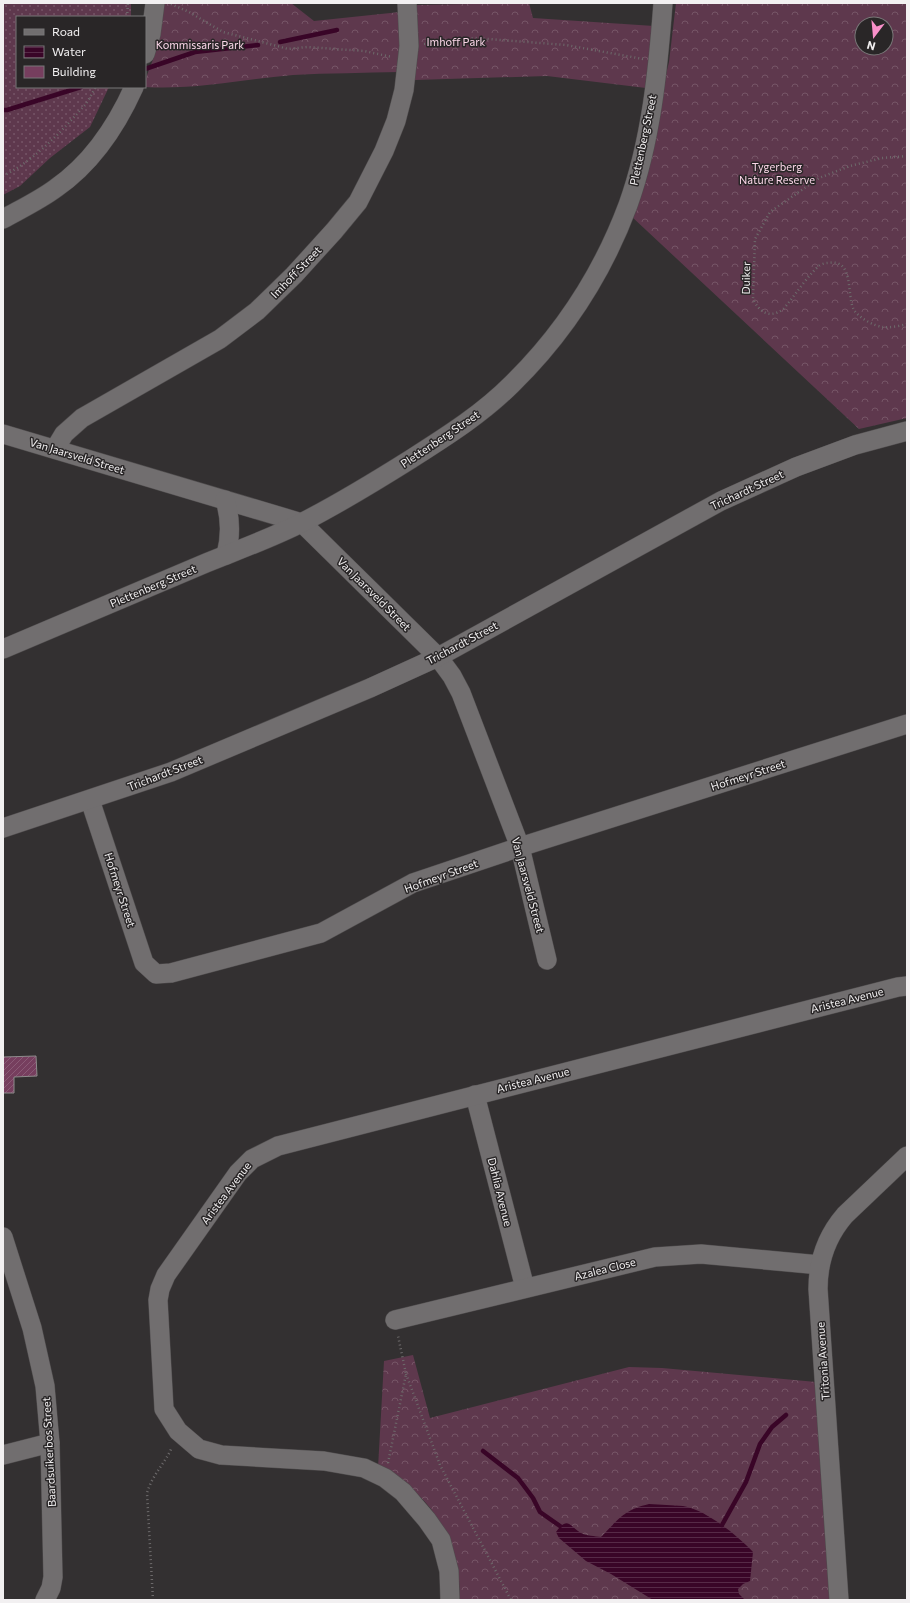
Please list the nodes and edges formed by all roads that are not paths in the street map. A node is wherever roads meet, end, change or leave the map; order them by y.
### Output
1 (155, 3) edge
2 (407, 3) edge
3 (663, 3) edge
4 (146, 51) edge
5 (133, 88) edge
6 (3, 219) edge
7 (907, 431) edge
8 (3, 434) edge
9 (55, 449) junction
10 (225, 500) junction
11 (302, 523) junction
12 (226, 555) junction
13 (3, 649) edge
14 (438, 657) junction
15 (907, 724) edge
16 (90, 800) junction
17 (3, 828) edge
18 (520, 848) junction
19 (547, 960) dead end
20 (907, 986) edge
21 (476, 1095) junction
22 (907, 1156) edge
23 (3, 1237) edge
24 (820, 1265) junction
25 (8, 1272) edge
26 (525, 1288) junction
27 (395, 1320) road end
28 (50, 1443) junction
29 (3, 1455) edge
30 (45, 1600) edge
31 (450, 1600) edge
32 (839, 1600) edge

1 - 4 street
2 - 9 street, Imhoff Street
3 - 11 street, Plettenberg Street
5 - 6 street
7 - 14 street, Trichardt Street
8 - 9 street, Van Jaarsveld Street
9 - 10 street, Van Jaarsveld Street
10 - 11 street, Van Jaarsveld Street
10 - 12 street
11 - 12 street, Plettenberg Street
11 - 14 street, Van Jaarsveld Street
12 - 13 street, Plettenberg Street
14 - 16 street, Trichardt Street
14 - 18 street, Van Jaarsveld Street
15 - 18 street, Hofmeyr Street
16 - 17 street, Trichardt Street
16 - 18 street, Hofmeyr Street
18 - 19 street, Van Jaarsveld Street
20 - 21 street, Aristea Avenue
21 - 26 street, Dahlia Avenue
21 - 31 street, Aristea Avenue
22 - 24 street, Tritonia Avenue
23 - 25 street, Baardsuikerbos Street
24 - 26 street, Azalea Close
24 - 32 street, Tritonia Avenue
25 - 28 street, Baardsuikerbos Street
26 - 27 street, Azalea Close
28 - 29 street
28 - 30 street, Baardsuikerbos Street

